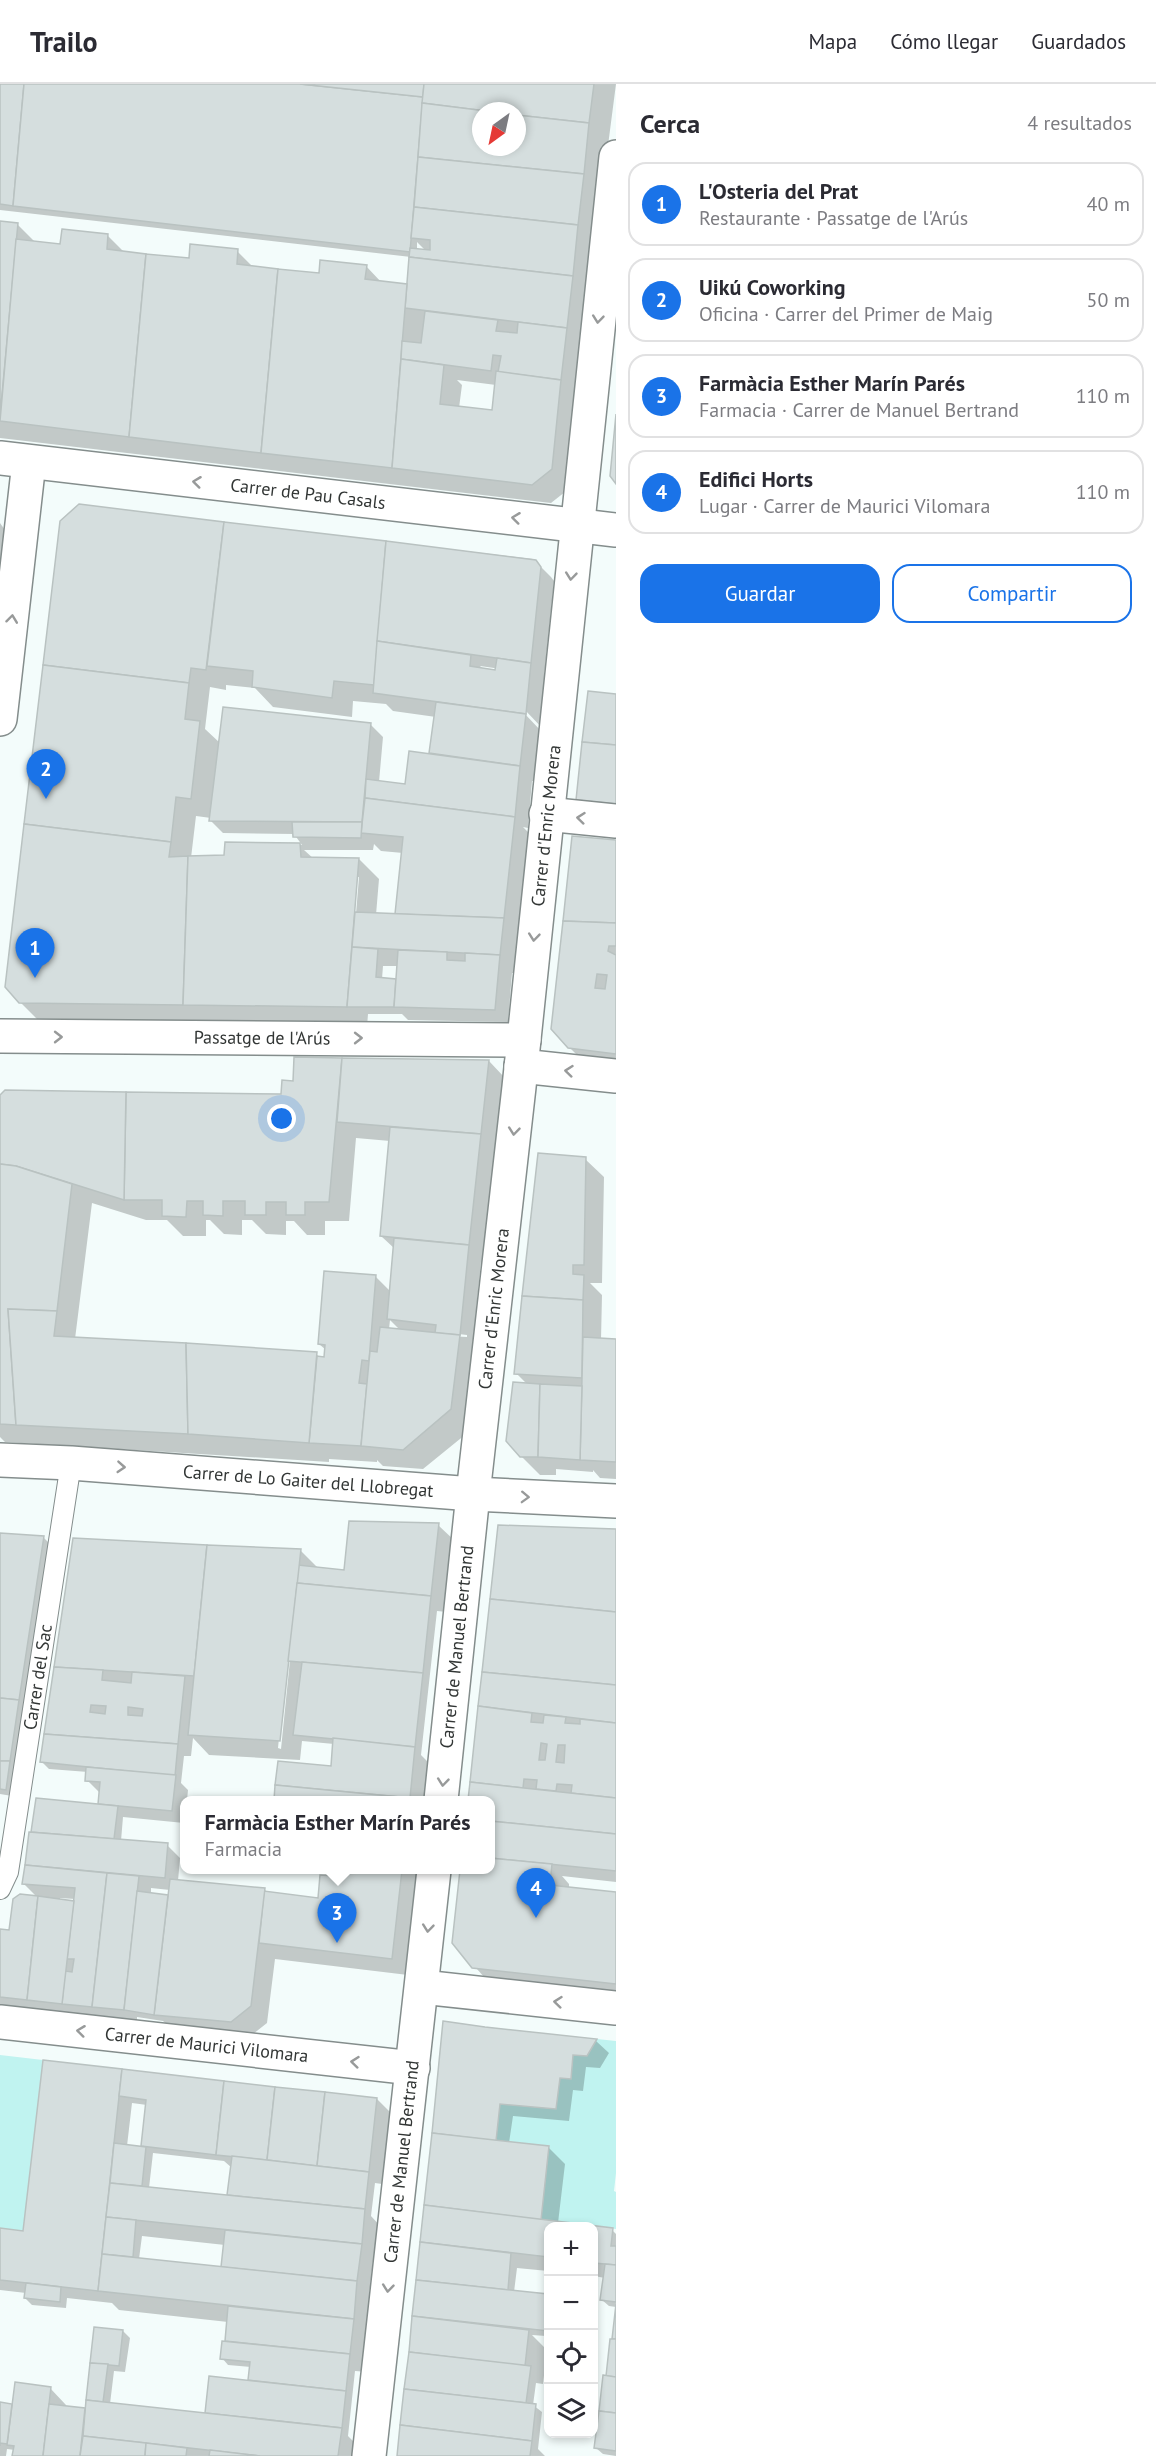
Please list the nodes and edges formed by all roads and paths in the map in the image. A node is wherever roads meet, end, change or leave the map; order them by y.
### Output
1 (616, 157) edge
2 (609, 280) edge
3 (15, 460) edge
4 (576, 525) junction
5 (616, 530) edge
6 (0, 719) edge
7 (546, 814) junction
8 (616, 821) edge
9 (0, 1036) edge
10 (523, 1053) junction
11 (616, 1076) edge
12 (0, 1460) edge
13 (71, 1463) junction
14 (473, 1494) junction
15 (616, 1500) edge
16 (441, 1796) edge
17 (433, 1874) edge
18 (0, 1889) edge
19 (422, 1987) junction
20 (616, 2008) edge
21 (0, 2022) edge
22 (413, 2068) junction
23 (369, 2456) edge

1 - 2 street, Carrer d'Enric Morera
2 -> 4 street, Carrer d'Enric Morera
4 -> 3 street, Carrer de Pau Casals
6 -> 3 street
4 - 5 street, Carrer de Pau Casals
4 -> 7 street, Carrer d'Enric Morera
8 -> 7 street
7 -> 10 street, Carrer d'Enric Morera
9 -> 10 street, Passatge de l'Arús
11 -> 10 street, Passatge de l'Arús
10 -> 14 street, Carrer d'Enric Morera
12 - 13 street, Carrer de Lo Gaiter del Llobregat
13 -> 14 street, Carrer de Lo Gaiter del Llobregat
13 - 18 lane, Carrer del Sac
14 -> 15 street, Carrer de Lo Gaiter del Llobregat
14 -> 16 street, Carrer de Manuel Bertrand
17 -> 19 street, Carrer de Manuel Bertrand
20 -> 19 street
19 - 22 street, Carrer de Manuel Bertrand
22 -> 21 street, Carrer de Maurici Vilomara
22 -> 23 street, Carrer de Manuel Bertrand

